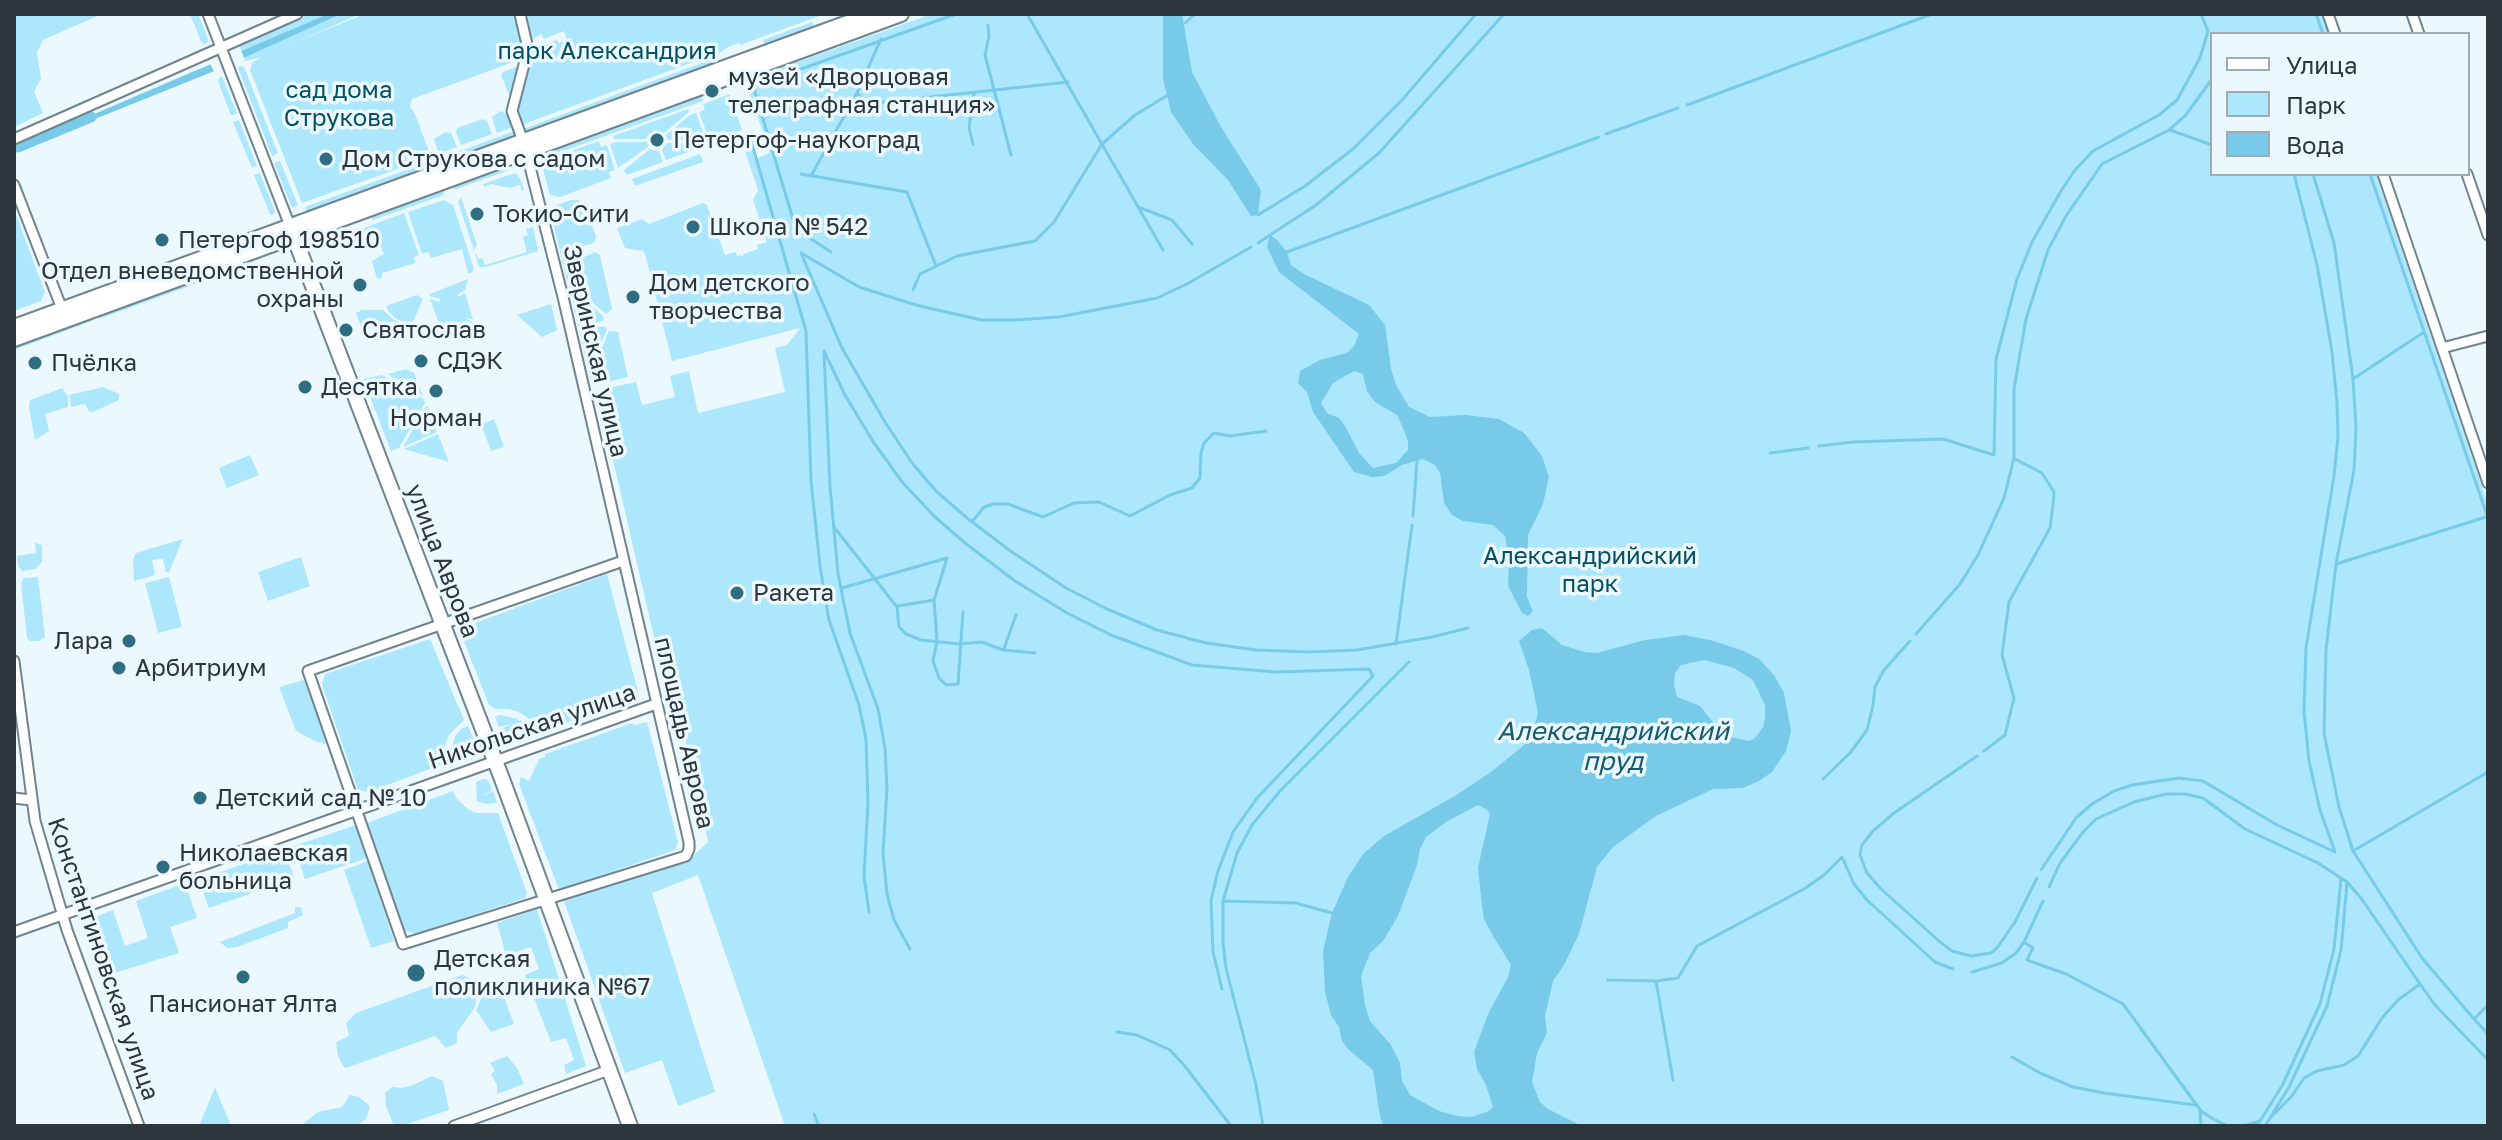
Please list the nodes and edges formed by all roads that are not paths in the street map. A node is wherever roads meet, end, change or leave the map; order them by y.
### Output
1 (208, 14) edge
2 (297, 14) edge
3 (520, 14) edge
4 (872, 14) edge
5 (901, 14) edge
6 (222, 50) junction
7 (14, 139) edge
8 (524, 146) junction
9 (2384, 176) edge
10 (2468, 176) edge
11 (14, 185) edge
12 (292, 231) junction
13 (2488, 235) edge
14 (62, 309) junction
15 (14, 327) edge
16 (2488, 336) edge
17 (14, 339) edge
18 (2442, 348) junction
19 (2488, 483) edge
20 (623, 561) junction
21 (443, 624) junction
22 (14, 661) edge
23 (656, 704) junction
24 (495, 760) junction
25 (14, 798) edge
26 (31, 800) junction
27 (356, 810) junction
28 (547, 900) junction
29 (63, 915) junction
30 (14, 932) edge
31 (609, 1070) junction
32 (139, 1126) edge
33 (454, 1126) edge
34 (630, 1126) edge

1 - 6 street, улица Аврова
2 - 6 street
3 - 8 street, Зверинская улица
4 - 8 main road
5 - 8 main road
6 - 7 street
6 - 12 street, улица Аврова
8 - 12 main road
8 - 20 street, Зверинская улица
9 - 18 street
10 - 13 street
11 - 14 street
12 - 14 main road
12 - 17 main road
12 - 21 main road, улица Аврова
14 - 15 main road
16 - 18 street
18 - 19 street
20 - 21 street, площадь Аврова
20 - 23 street, площадь Аврова
21 - 24 main road, улица Аврова
21 - 27 street, площадь Аврова
22 - 26 street, Константиновская улица
23 - 24 street, Никольская улица
23 - 28 street, площадь Аврова
24 - 27 street, Никольская улица
24 - 28 main road, улица Аврова
25 - 26 street
26 - 29 street, Константиновская улица
27 - 28 street, площадь Аврова
27 - 29 street, Никольская улица
28 - 31 main road, улица Аврова
29 - 30 street, Никольская улица
29 - 32 street, Константиновская улица
31 - 33 street
31 - 34 main road, улица Аврова

